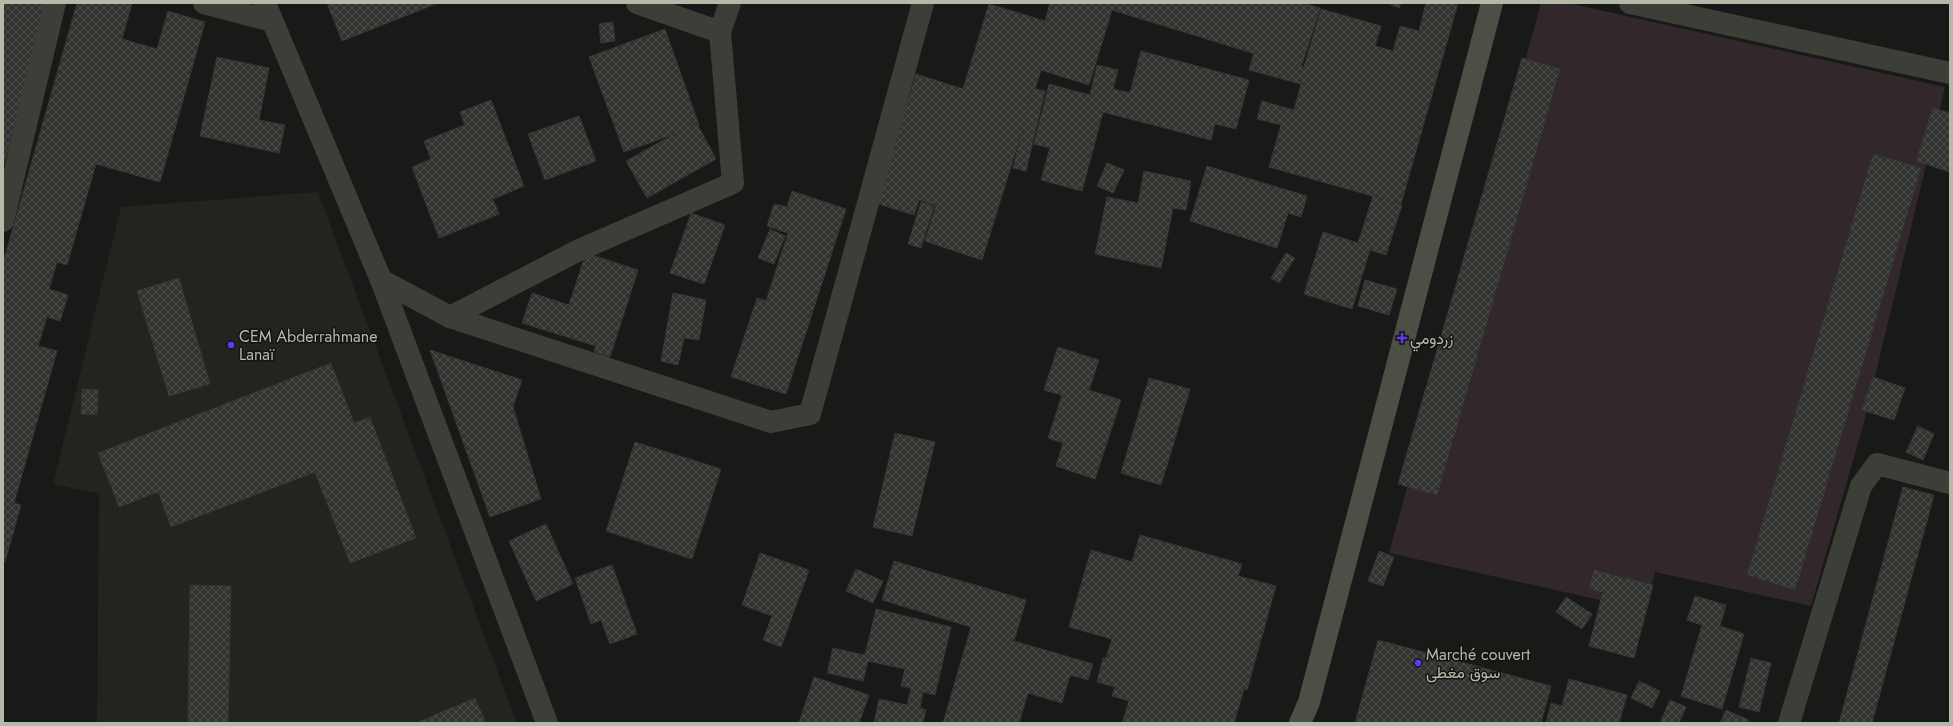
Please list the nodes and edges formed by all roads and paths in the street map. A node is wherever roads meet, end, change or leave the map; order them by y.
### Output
1 (55, 3) edge
2 (204, 3) edge
3 (637, 3) edge
4 (730, 3) edge
5 (923, 3) edge
6 (1492, 3) edge
7 (1630, 3) edge
8 (269, 12) edge
9 (720, 32) junction
10 (1950, 73) edge
11 (3, 221) edge
12 (382, 280) junction
13 (450, 317) junction
14 (1950, 483) edge
15 (1308, 713) edge
16 (547, 723) edge
17 (1300, 723) edge
18 (1789, 723) edge

1 - 11 street
2 - 8 street
3 - 9 street
4 - 9 street
5 - 13 street
6 - 15 main road
7 - 10 street
8 - 12 street
9 - 13 street
12 - 13 street
12 - 16 street
14 - 18 street
15 - 17 main road

